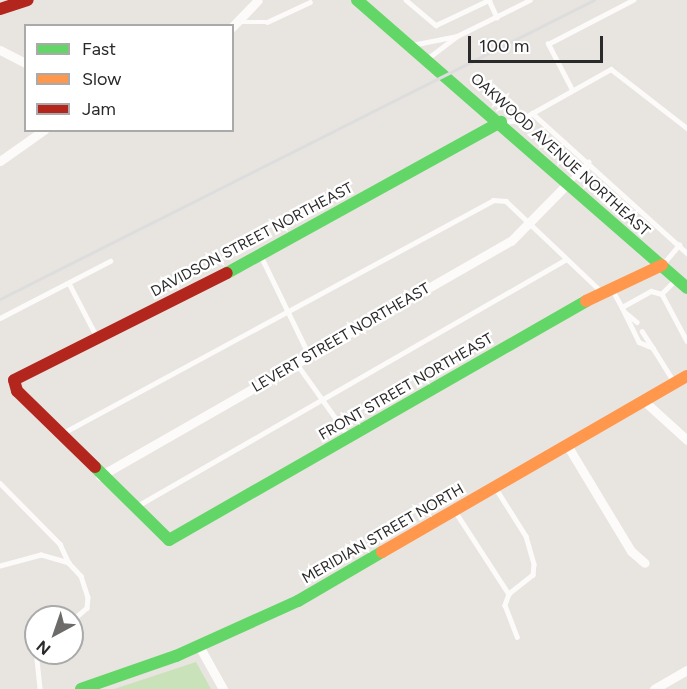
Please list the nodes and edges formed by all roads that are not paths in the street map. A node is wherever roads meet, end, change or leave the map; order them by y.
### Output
1 (28, 0) edge
2 (258, 0) edge
3 (357, 0) edge
4 (406, 0) edge
5 (489, 0) edge
6 (530, 0) edge
7 (633, 0) edge
8 (310, 2) dead end
9 (0, 9) edge
10 (497, 17) junction
11 (235, 24) edge
12 (457, 36) junction
13 (412, 45) junction
14 (0, 50) edge
15 (428, 58) junction
16 (24, 62) edge
17 (571, 88) junction
18 (532, 113) junction
19 (501, 122) junction
20 (687, 128) edge
21 (41, 132) edge
22 (0, 161) edge
23 (588, 162) junction
24 (569, 182) junction
25 (530, 227) junction
26 (679, 245) junction
27 (687, 253) edge
28 (261, 255) junction
29 (565, 260) junction
30 (110, 261) dead end
31 (662, 265) junction
32 (677, 279) junction
33 (70, 285) junction
34 (687, 288) edge
35 (607, 290) junction
36 (662, 294) junction
37 (622, 307) junction
38 (285, 312) junction
39 (626, 313) junction
40 (0, 318) edge
41 (637, 322) dead end
42 (642, 331) dead end
43 (97, 337) junction
44 (687, 341) edge
45 (653, 348) junction
46 (309, 356) junction
47 (296, 363) junction
48 (687, 376) edge
49 (676, 383) junction
50 (322, 400) junction
51 (644, 401) junction
52 (59, 436) junction
53 (349, 436) junction
54 (687, 440) edge
55 (567, 445) junction
56 (100, 476) junction
57 (0, 483) edge
58 (495, 487) junction
59 (132, 509) junction
60 (455, 511) junction
61 (69, 563) junction
62 (645, 563) dead end
63 (0, 566) edge
64 (508, 594) junction
65 (84, 611) edge
66 (517, 637) dead end
67 (199, 646) junction
68 (38, 665) edge
69 (687, 670) edge
70 (40, 689) edge
71 (81, 689) edge
72 (223, 689) edge
73 (654, 689) edge

1 - 9 main road
2 - 11 street
3 - 13 main road, OAKWOOD AVENUE NORTHEAST
4 - 5 lane
5 - 10 lane
6 - 10 lane
7 - 17 lane
8 - 11 lane
10 - 12 lane
12 - 13 lane
12 - 15 lane
13 - 15 main road, OAKWOOD AVENUE NORTHEAST
14 - 16 street
15 - 19 main road, OAKWOOD AVENUE NORTHEAST
17 - 18 lane
17 - 20 lane
18 - 19 lane
18 - 23 lane
19 - 24 main road, OAKWOOD AVENUE NORTHEAST
19 - 28 main road, DAVIDSON STREET NORTHEAST
21 - 22 street
23 - 24 lane
23 - 26 lane
24 - 25 street, LEVERT STREET NORTHEAST
24 - 31 main road, OAKWOOD AVENUE NORTHEAST
25 - 29 lane
25 - 38 lane
25 - 46 street, LEVERT STREET NORTHEAST
26 - 27 lane
26 - 31 lane
28 - 38 lane
28 - 43 main road, DAVIDSON STREET NORTHEAST
29 - 35 lane
29 - 50 lane
30 - 33 lane
31 - 32 main road, OAKWOOD AVENUE NORTHEAST
31 - 35 main road, FRONT STREET NORTHEAST
32 - 34 main road, OAKWOOD AVENUE NORTHEAST
32 - 36 lane
33 - 40 lane
33 - 43 lane
35 - 37 lane
35 - 53 main road, FRONT STREET NORTHEAST
36 - 37 lane
36 - 44 lane
37 - 39 lane
38 - 46 lane
38 - 52 lane
39 - 41 lane
39 - 45 lane
42 - 45 lane
43 - 52 main road, DAVIDSON STREET NORTHEAST
45 - 49 lane
46 - 47 street, LEVERT STREET NORTHEAST
47 - 50 lane
47 - 56 street, LEVERT STREET NORTHEAST
48 - 49 main road, MERIDIAN STREET NORTH
49 - 51 main road, MERIDIAN STREET NORTH
50 - 53 lane
50 - 59 lane
51 - 54 street
51 - 55 main road, MERIDIAN STREET NORTH
52 - 56 main road
53 - 59 main road, FRONT STREET NORTHEAST
55 - 58 main road, MERIDIAN STREET NORTH
55 - 62 street
56 - 59 main road
57 - 61 lane
58 - 60 main road, MERIDIAN STREET NORTH
58 - 64 lane
60 - 64 lane
60 - 67 main road, MERIDIAN STREET NORTH
61 - 63 lane
61 - 65 lane
64 - 66 lane
67 - 71 main road, MERIDIAN STREET NORTH
67 - 72 street
68 - 70 lane
69 - 73 street

